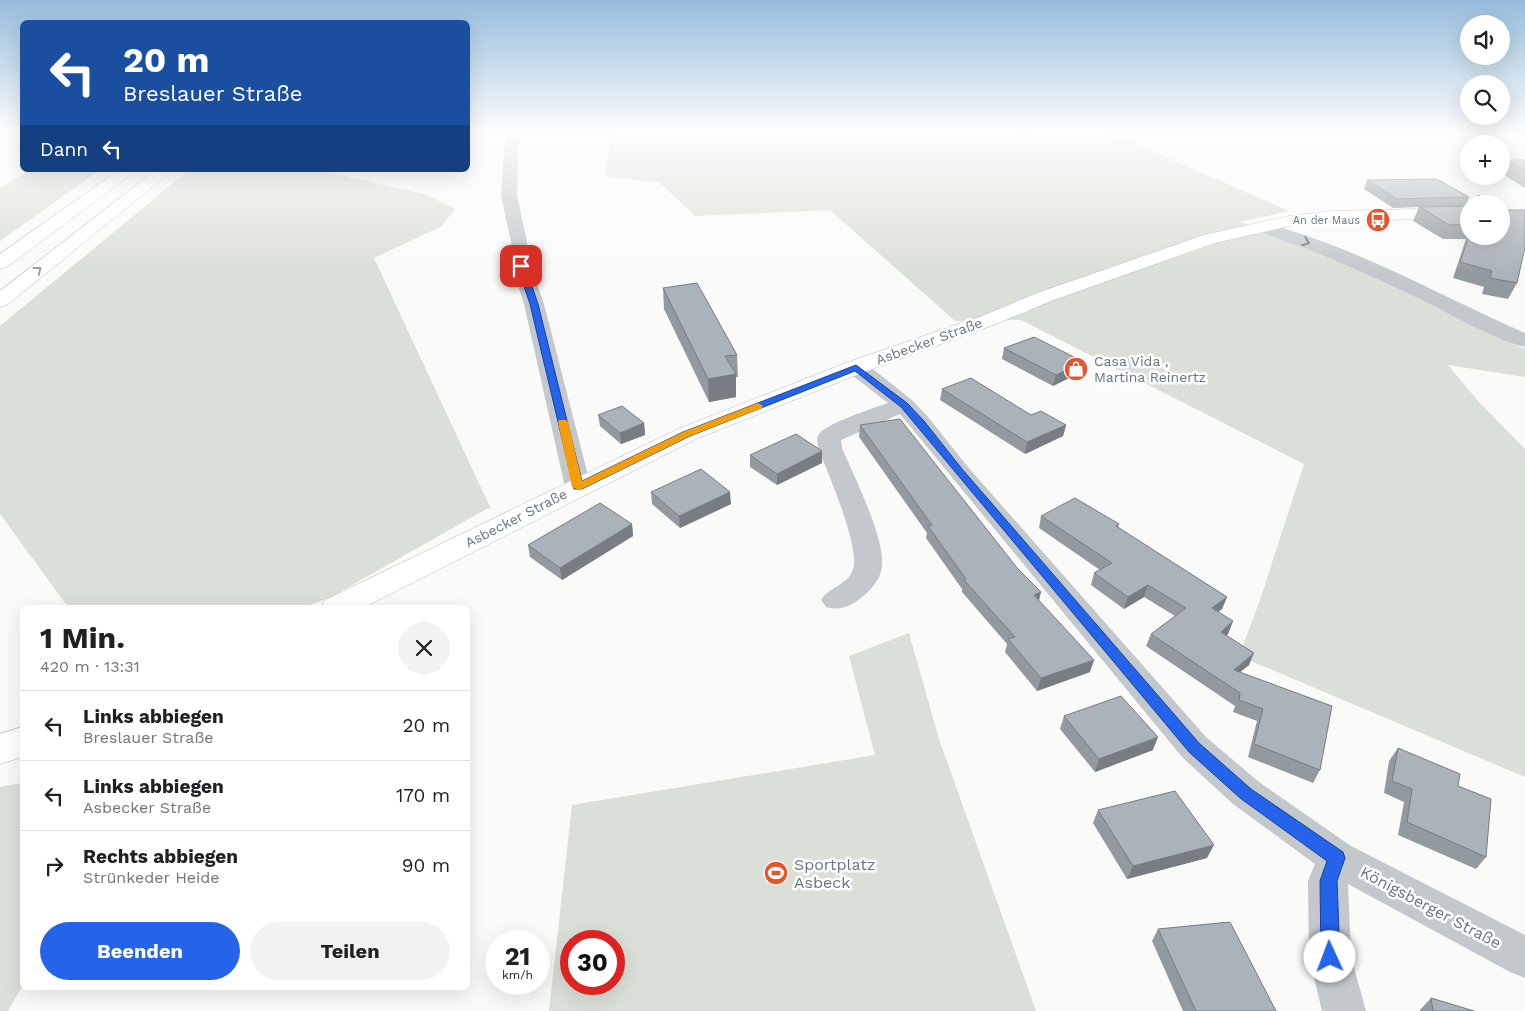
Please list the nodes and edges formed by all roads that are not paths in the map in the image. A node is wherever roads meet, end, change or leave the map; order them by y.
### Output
1 (118, 178) edge
2 (155, 178) edge
3 (510, 178) edge
4 (1460, 213) edge
5 (1301, 220) junction
6 (1260, 227) junction
7 (0, 263) edge
8 (0, 301) edge
9 (1525, 337) edge
10 (1525, 341) edge
11 (856, 368) junction
12 (904, 405) junction
13 (578, 487) junction
14 (836, 600) dead end
15 (342, 605) edge
16 (20, 743) edge
17 (0, 749) edge
18 (1337, 858) junction
19 (1525, 957) edge
20 (1344, 1011) edge

1 - 7 main road
8 -> 2 main road
3 - 13 street
4 - 5 main road, Asbecker Straße
5 - 6 main road, Asbecker Straße
5 - 9 street
6 -> 10 street
6 - 11 main road, Asbecker Straße
11 - 12 street, Königsberger Straße
11 - 13 main road, Asbecker Straße
12 - 14 street
12 - 18 street, Königsberger Straße
13 - 15 main road, Asbecker Straße
16 - 17 main road
18 - 19 street, Königsberger Straße
18 - 20 street

